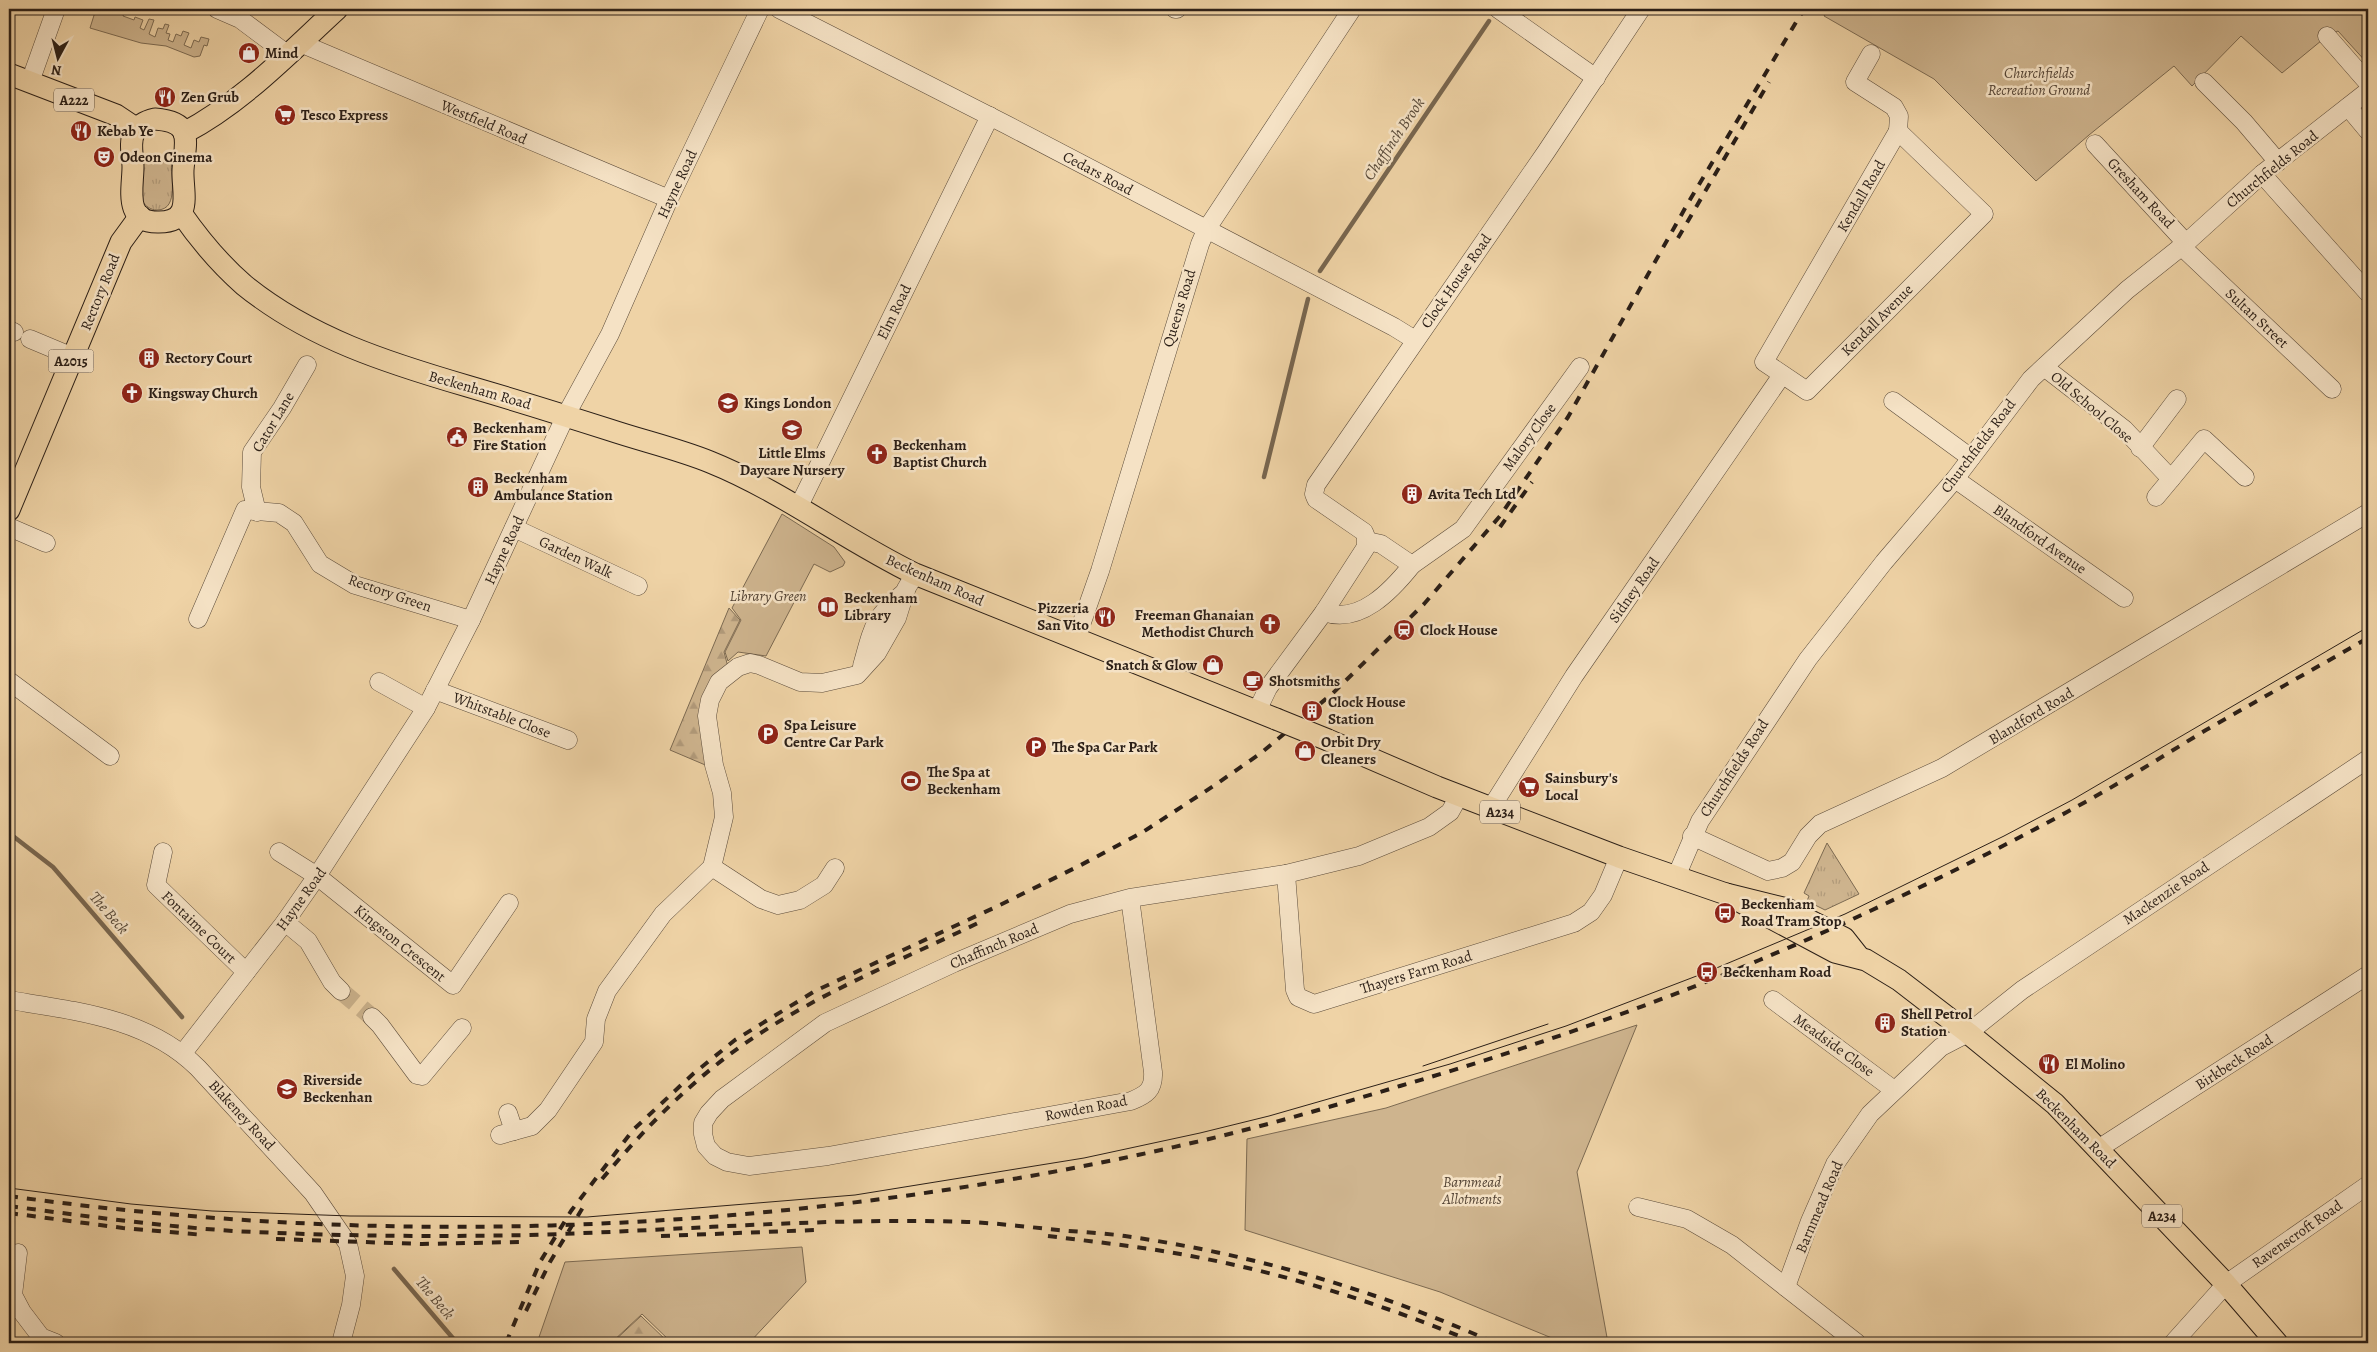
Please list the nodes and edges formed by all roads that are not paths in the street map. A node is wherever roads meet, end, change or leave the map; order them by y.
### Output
1 (56, 9) edge
2 (218, 9) edge
3 (337, 9) edge
4 (760, 9) edge
5 (779, 9) edge
6 (1352, 9) edge
7 (1498, 9) edge
8 (1641, 9) edge
9 (2327, 36) dead end
10 (293, 48) junction
11 (1871, 54) dead end
12 (9, 74) edge
13 (1596, 78) junction
14 (30, 82) junction
15 (2204, 82) dead end
16 (2368, 83) edge
17 (2368, 91) edge
18 (2348, 107) junction
19 (990, 116) junction
20 (137, 129) junction
21 (184, 132) junction
22 (1898, 132) junction
23 (2368, 132) edge
24 (2095, 144) dead end
25 (2278, 162) junction
26 (2262, 174) junction
27 (669, 199) junction
28 (181, 213) junction
29 (140, 216) junction
30 (1206, 230) junction
31 (2183, 244) junction
32 (2368, 293) edge
33 (18, 334) edge
34 (1415, 340) junction
35 (73, 357) junction
36 (1764, 362) joint
37 (307, 364) dead end
38 (1580, 367) dead end
39 (2044, 367) junction
40 (1782, 375) junction
41 (2332, 389) dead end
42 (2177, 399) dead end
43 (1893, 401) dead end
44 (566, 415) junction
45 (2140, 448) junction
46 (1971, 458) junction
47 (2245, 477) dead end
48 (1955, 479) junction
49 (2171, 479) junction
50 (2156, 497) dead end
51 (798, 508) junction
52 (9, 510) edge
53 (257, 512) junction
54 (2368, 513) edge
55 (9, 527) edge
56 (514, 528) junction
57 (1366, 541) junction
58 (46, 543) dead end
59 (1412, 565) junction
60 (910, 582) junction
61 (638, 586) dead end
62 (2124, 598) dead end
63 (1324, 612) junction
64 (198, 618) dead end
65 (471, 620) junction
66 (1076, 639) junction
67 (9, 681) edge
68 (379, 682) dead end
69 (435, 690) junction
70 (426, 708) junction
71 (1266, 715) junction
72 (568, 740) dead end
73 (110, 756) dead end
74 (2368, 759) edge
75 (1459, 796) junction
76 (1491, 808) junction
77 (1692, 836) junction
78 (163, 852) dead end
79 (279, 852) dead end
80 (1619, 857) junction
81 (712, 866) junction
82 (835, 868) dead end
83 (1286, 874) junction
84 (318, 876) junction
85 (1676, 877) junction
86 (1130, 898) junction
87 (509, 904) dead end
88 (285, 922) junction
89 (246, 972) junction
90 (2368, 975) edge
91 (341, 991) tunnel mouth
92 (9, 1000) edge
93 (1773, 1000) dead end
94 (372, 1017) tunnel mouth
95 (462, 1028) dead end
96 (1968, 1032) junction
97 (183, 1053) junction
98 (1894, 1090) junction
99 (508, 1113) dead end
100 (2098, 1149) junction
101 (828, 1156) joint
102 (2368, 1185) edge
103 (1638, 1207) dead end
104 (18, 1253) dead end
105 (2226, 1284) junction
106 (1786, 1287) junction
107 (56, 1343) edge
108 (341, 1343) edge
109 (1857, 1343) edge
110 (2173, 1343) edge
111 (2277, 1343) edge

1 - 14 street
2 - 10 street, Westfield Road
3 - 10 main road
4 - 27 street, Hayne Road
5 - 19 street, Cedars Road
6 - 30 street, Queens Road
7 - 13 street
8 - 13 street, Clock House Road
9 - 16 street
10 - 21 main road
10 - 27 street, Westfield Road
11 - 22 street
12 - 14 main road, A222
13 - 34 street, Clock House Road
14 - 20 main road, A222
15 - 25 street
17 - 18 street, Churchfields Road
18 - 23 street
18 - 25 street, Churchfields Road
19 - 30 street, Cedars Road
19 - 51 street, Elm Road
20 - 21 main road
20 - 29 main road
21 - 28 main road
22 - 36 street, Kendall Road
22 - 40 street, Kendall Avenue
24 - 31 street, Gresham Road
25 - 26 street, Churchfields Road
26 - 31 street, Churchfields Road
26 - 32 street
27 - 44 street, Hayne Road
28 - 29 main road
28 - 44 main road, Beckenham Road / A234
29 - 35 main road, Rectory Road / A2015
30 - 34 street, Cedars Road
30 - 66 street, Queens Road
31 - 39 street, Churchfields Road
31 - 41 street, Sultan Street
33 - 35 street
34 - 57 street, Clock House Road
35 - 52 main road, Rectory Road / A2015
36 - 40 street, Kendall Avenue
37 - 53 street, Cator Lane
38 - 59 street, Malory Close
39 - 45 street, Old School Close
39 - 46 street, Churchfields Road
40 - 76 street, Sidney Road
42 - 45 street, Old School Close
43 - 46 street
44 - 51 main road, Beckenham Road / A234
44 - 56 street, Hayne Road
45 - 49 street, Old School Close
46 - 48 street, Churchfields Road
47 - 49 street
48 - 62 street, Blandford Avenue
48 - 77 street, Churchfields Road
49 - 50 street
51 - 60 main road, Beckenham Road / A234
53 - 64 street
53 - 65 street, Rectory Green
54 - 77 street, Blandford Road
55 - 58 street
56 - 61 street, Garden Walk
56 - 65 street, Hayne Road
57 - 59 street, Clock House Road
57 - 63 street
59 - 63 street
60 - 66 main road, Beckenham Road / A234
60 - 81 street
63 - 71 street
65 - 69 street, Hayne Road
66 - 71 main road, Beckenham Road / A234
67 - 73 street
68 - 70 street
69 - 70 street, Hayne Road
69 - 72 street, Whitstable Close
70 - 84 street, Hayne Road
71 - 75 main road, Beckenham Road / A234, bridge
74 - 96 street, Mackenzie Road
75 - 76 main road, Beckenham Road / A234
75 - 83 street, Chaffinch Road
76 - 80 main road, Beckenham Road / A234
77 - 85 street, Churchfields Road
78 - 89 street, Fontaime Court
79 - 84 street
80 - 83 street, Thayers Farm Road
80 - 85 main road, Beckenham Road / A234
81 - 82 street
81 - 99 street
83 - 86 street, Chaffinch Road
84 - 87 street, Kingston Crescent
84 - 88 street, Hayne Road
85 - 96 main road, Beckenham Road / A234
86 - 101 street, Rowden Road
86 - 101 street, Chaffinch Road
88 - 89 street, Hayne Road
88 - 91 street
89 - 97 street, Hayne Road
90 - 100 street, Birkbeck Road
92 - 97 street, Blakeney Road
93 - 98 street, Meadside Close
94 - 95 street
96 - 98 street, Barnmead Road
96 - 100 main road, Beckenham Road / A234
97 - 108 street, Blakeney Road
98 - 106 street, Barnmead Road
100 - 105 main road, Beckenham Road / A234
102 - 105 street, Ravenscroft Road
103 - 106 street
104 - 107 street
105 - 110 street, Ravenscroft Road
105 - 111 main road, A234
106 - 109 street

